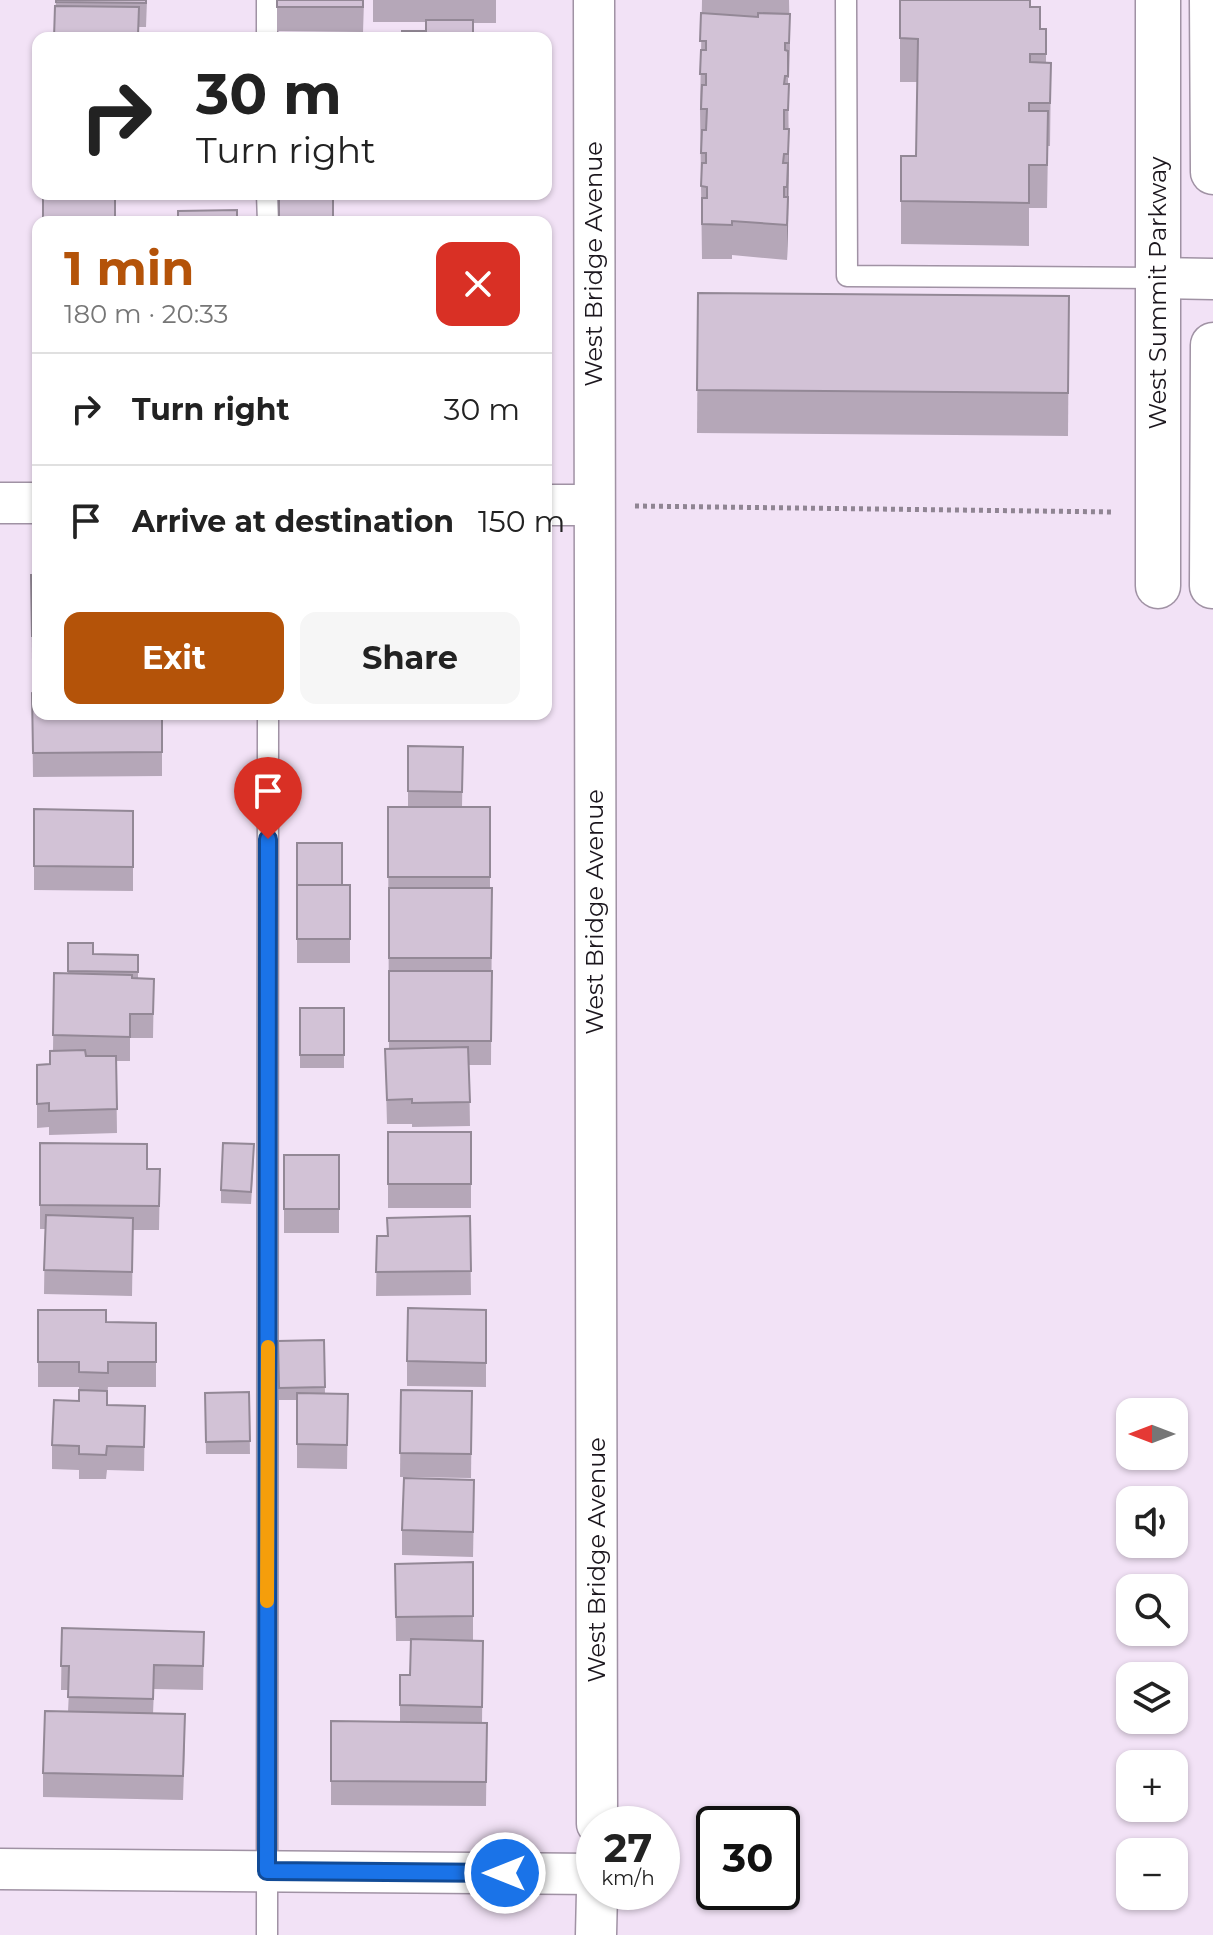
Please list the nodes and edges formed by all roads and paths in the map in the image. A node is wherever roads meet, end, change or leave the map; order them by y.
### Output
1 (267, 0) edge
2 (594, 0) edge
3 (846, 0) edge
4 (1158, 0) edge
5 (1212, 0) edge
6 (267, 32) edge
7 (1213, 172) edge
8 (1158, 278) junction
9 (1213, 279) edge
10 (1213, 345) edge
11 (0, 503) edge
12 (32, 503) edge
13 (552, 505) edge
14 (594, 505) junction
15 (1158, 513) junction
16 (1158, 586) dead end
17 (1212, 586) edge
18 (268, 720) edge
19 (597, 1806) edge
20 (0, 1869) edge
21 (267, 1871) junction
22 (576, 1874) edge
23 (597, 1910) edge
24 (267, 1935) edge
25 (596, 1935) edge

1 - 6 lane
2 - 14 street, West Bridge Avenue
3 - 8 lane
4 - 8 street, West Summit Parkway
5 - 7 street
8 - 9 street
8 - 15 street, West Summit Parkway
10 - 17 street
11 - 12 street
13 - 14 street
14 - 15 path
14 - 19 street, West Bridge Avenue
15 - 16 street, West Summit Parkway
18 - 21 lane
20 - 21 street
21 - 22 street
21 - 24 lane
23 - 25 street

